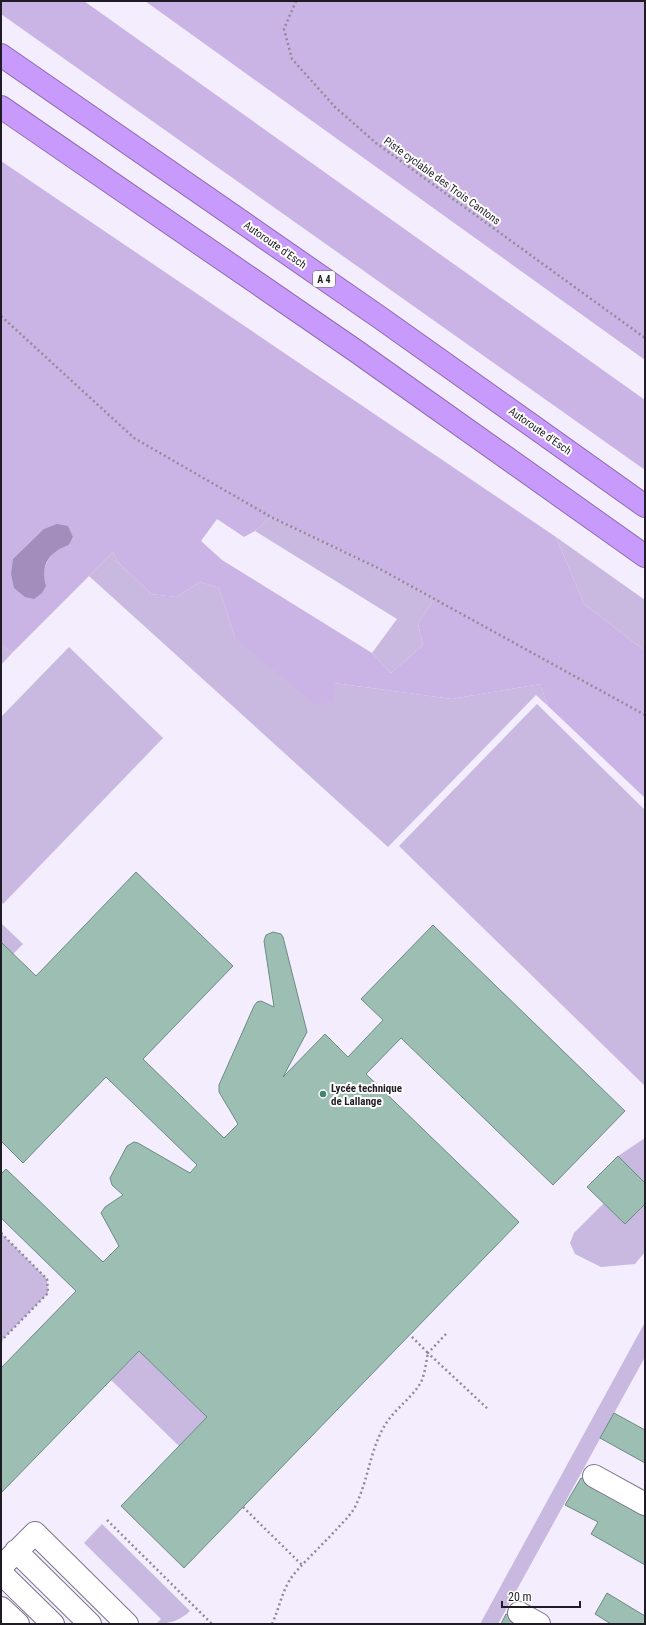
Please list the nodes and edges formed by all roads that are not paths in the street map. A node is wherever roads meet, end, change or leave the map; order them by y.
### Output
1 (1, 55) edge
2 (1, 107) edge
3 (645, 506) edge
4 (645, 556) edge
5 (594, 1476) dead end
6 (645, 1504) edge
7 (16, 1551) junction
8 (1, 1567) edge
9 (1, 1572) edge
10 (1, 1608) edge
11 (519, 1613) dead end
12 (18, 1624) edge
13 (53, 1624) edge
14 (90, 1624) edge
15 (127, 1624) edge
16 (539, 1624) edge

1 - 3 highway, Autoroute d'Esch / A 4
2 - 4 highway
5 - 6 street
7 - 8 street
7 - 14 street
7 - 15 street
9 - 13 street
10 - 12 street
11 - 16 street

